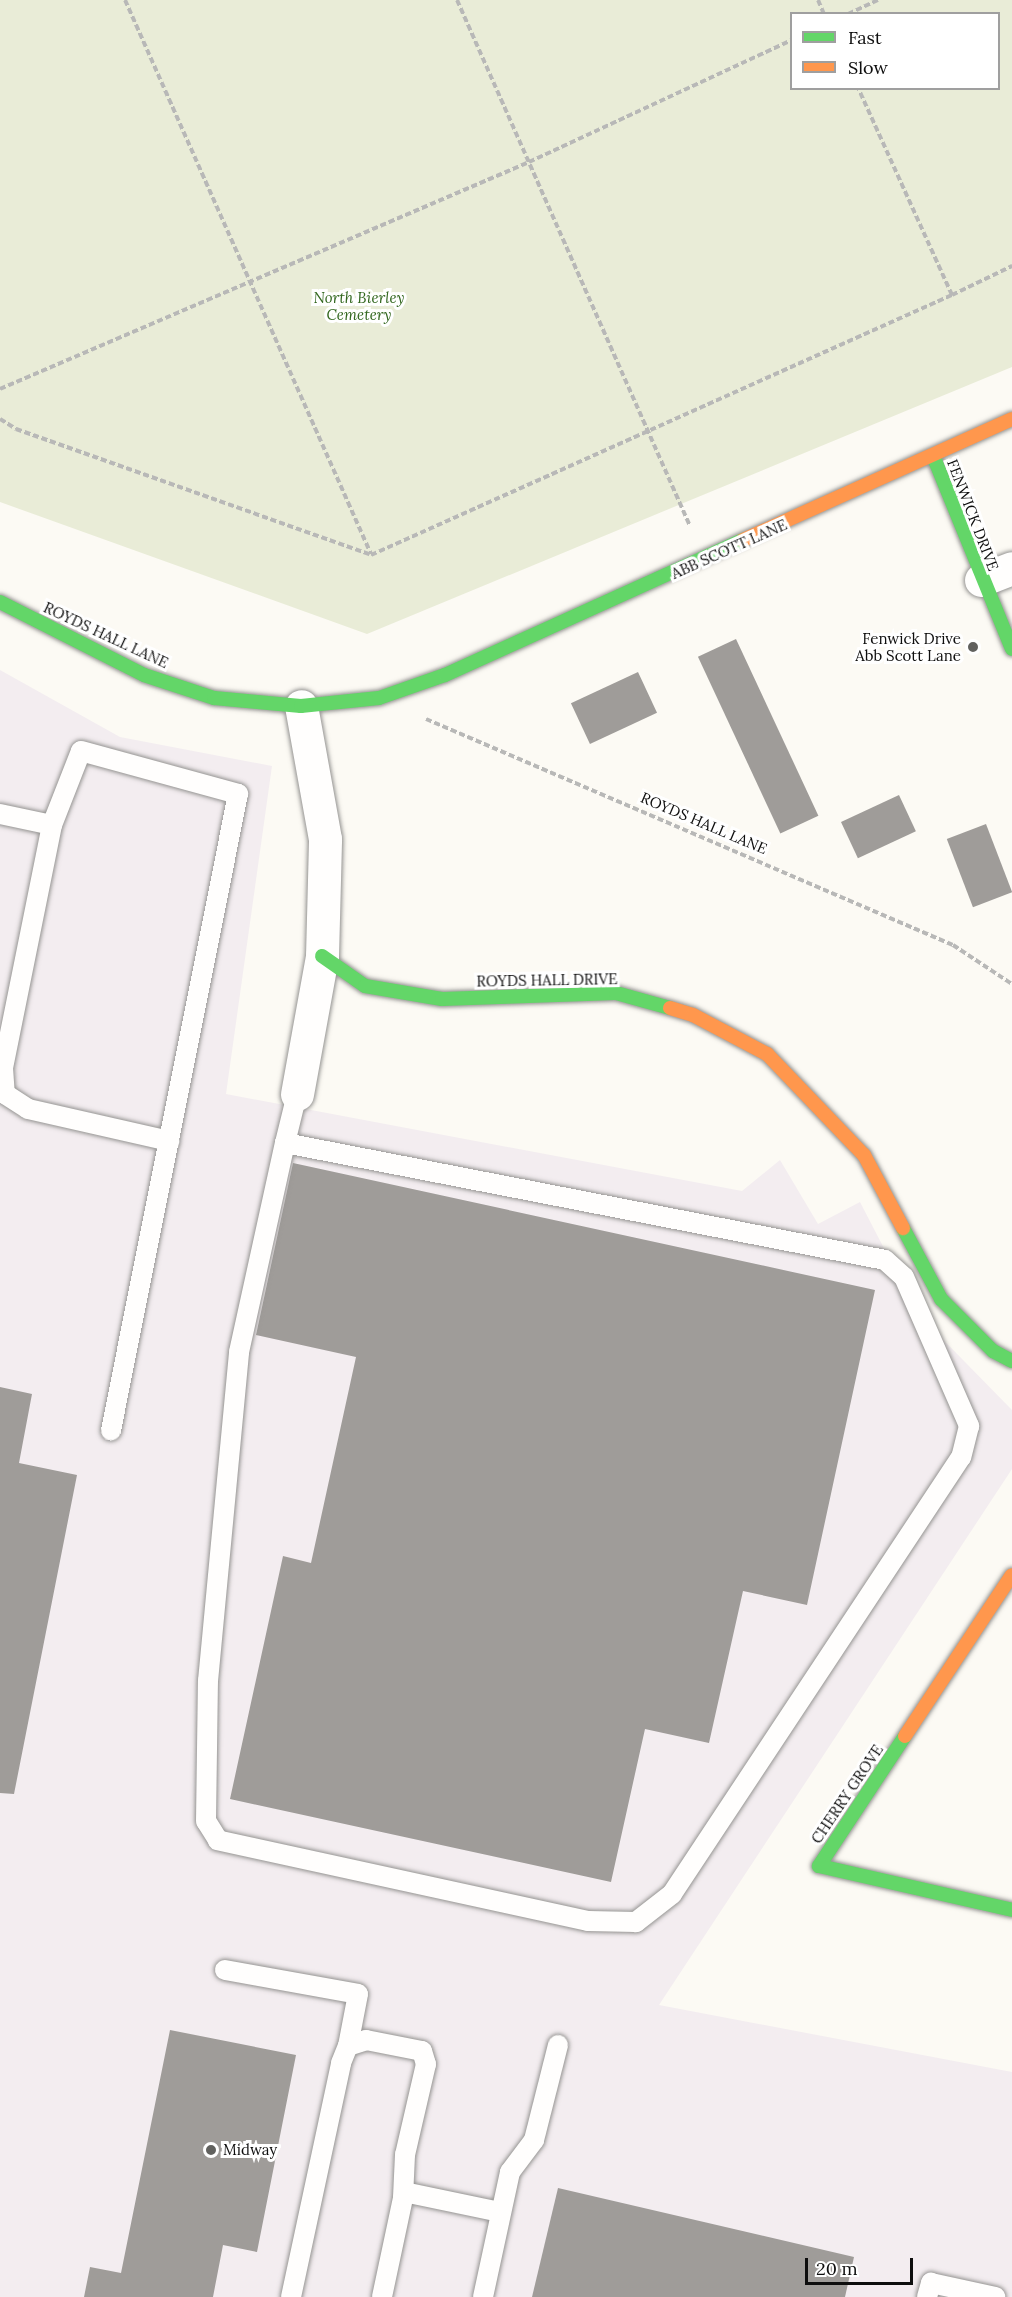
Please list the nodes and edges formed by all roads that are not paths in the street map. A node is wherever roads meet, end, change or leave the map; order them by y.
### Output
1 (1012, 419) edge
2 (934, 458) junction
3 (1012, 568) edge
4 (981, 580) junction
5 (0, 602) edge
6 (1012, 649) edge
7 (445, 675) joint
8 (301, 706) junction
9 (0, 814) edge
10 (52, 825) junction
11 (322, 956) junction
12 (297, 1094) joint
13 (169, 1141) junction
14 (285, 1143) junction
15 (1012, 1361) edge
16 (111, 1430) dead end
17 (1012, 1575) edge
18 (1012, 1910) edge
19 (225, 1970) dead end
20 (558, 2045) dead end
21 (348, 2046) junction
22 (404, 2192) junction
23 (501, 2212) junction
24 (291, 2297) edge
25 (382, 2297) edge
26 (483, 2297) edge
27 (927, 2297) edge
28 (995, 2297) edge

1 - 2 street, ABB SCOTT LANE
2 - 4 street, FENWICK DRIVE
2 - 7 street, ABB SCOTT LANE
3 - 4 street
4 - 6 street, FENWICK DRIVE
5 - 8 street, ROYDS HALL LANE
7 - 8 street, ROYDS HALL LANE
8 - 11 street
9 - 10 lane
10 - 13 lane
10 - 13 lane
11 - 12 street
11 - 15 street, ROYDS HALL DRIVE
12 - 14 lane
13 - 16 lane
14 - 14 lane
17 - 18 street, CHERRY GROVE
19 - 21 lane
20 - 23 lane
21 - 22 lane
21 - 24 lane
22 - 23 lane
22 - 25 lane
23 - 26 lane
27 - 28 lane

